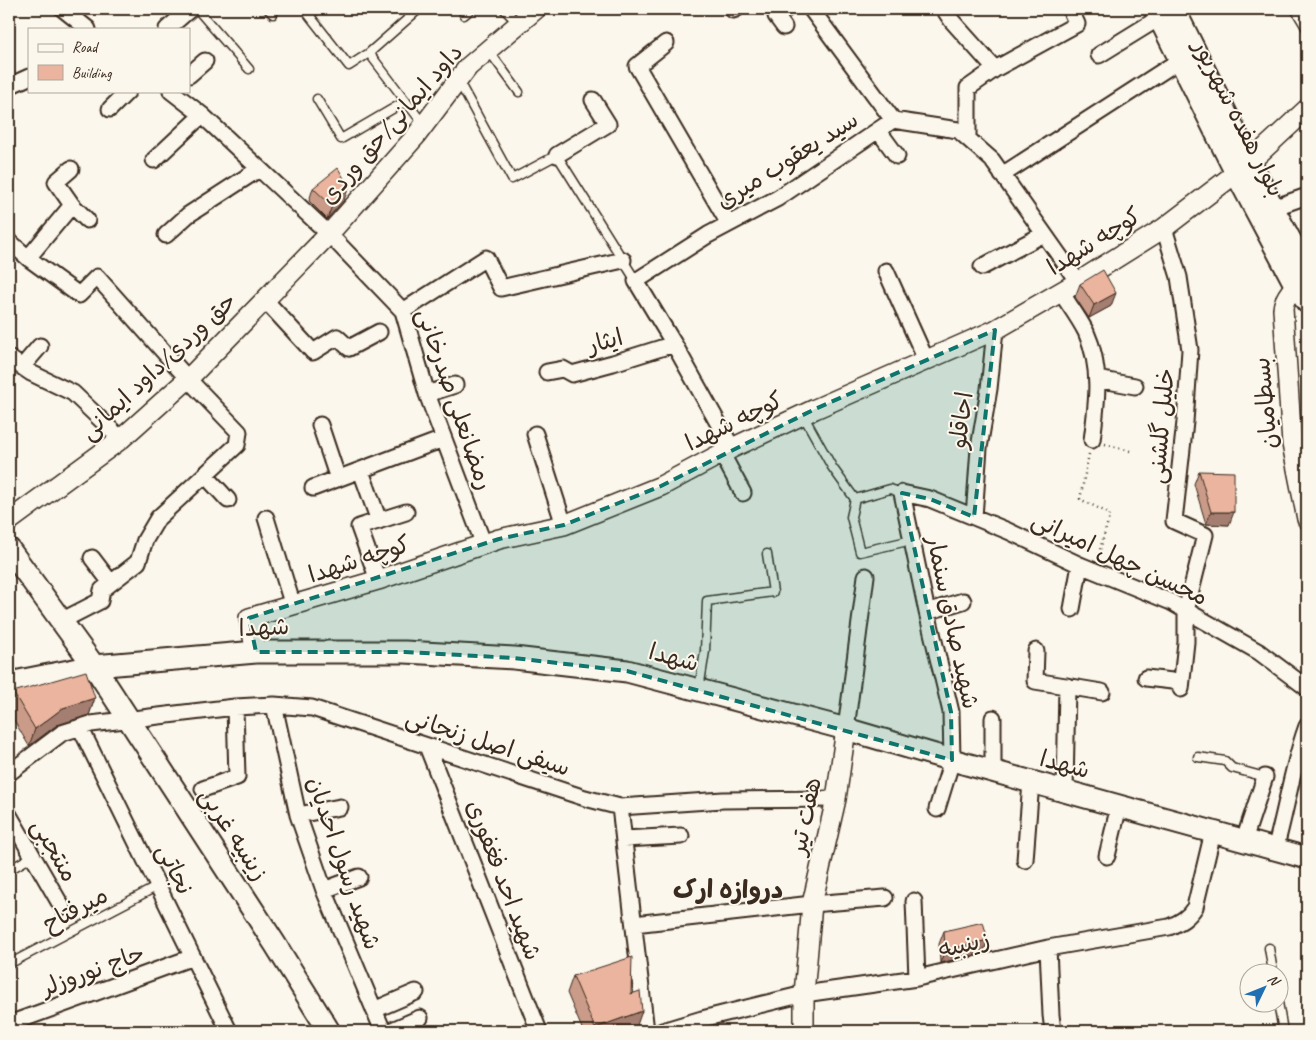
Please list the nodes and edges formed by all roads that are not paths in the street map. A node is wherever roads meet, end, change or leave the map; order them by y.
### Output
1 (63, 9) edge
2 (190, 9) edge
3 (197, 9) edge
4 (317, 9) edge
5 (419, 9) edge
6 (471, 9) edge
7 (504, 9) edge
8 (536, 9) edge
9 (786, 9) edge
10 (811, 9) edge
11 (944, 9) edge
12 (1070, 9) edge
13 (1295, 9) edge
14 (1163, 12) edge
15 (464, 15) dead end
16 (519, 24) junction
17 (784, 27) dead end
18 (87, 28) edge
19 (168, 28) edge
20 (1307, 29) edge
21 (666, 43) dead end
22 (488, 50) junction
23 (369, 53) junction
24 (1099, 55) dead end
25 (1180, 60) junction
26 (205, 61) dead end
27 (249, 69) dead end
28 (995, 69) junction
29 (190, 74) edge
30 (28, 77) edge
31 (458, 80) junction
32 (9, 86) edge
33 (127, 92) edge
34 (172, 92) edge
35 (519, 92) dead end
36 (317, 99) dead end
37 (593, 100) dead end
38 (406, 101) junction
39 (110, 109) dead end
40 (1307, 109) edge
41 (202, 115) junction
42 (893, 120) junction
43 (424, 125) junction
44 (878, 130) junction
45 (968, 139) junction
46 (557, 155) junction
47 (897, 156) dead end
48 (154, 160) dead end
49 (1243, 168) junction
50 (71, 169) dead end
51 (259, 169) junction
52 (1002, 175) junction
53 (1307, 196) edge
54 (72, 204) junction
55 (1273, 208) junction
56 (87, 220) dead end
57 (730, 224) junction
58 (1164, 228) junction
59 (330, 234) junction
60 (1044, 234) junction
61 (166, 235) dead end
62 (9, 241) edge
63 (28, 258) junction
64 (623, 260) junction
65 (982, 267) dead end
66 (886, 271) dead end
67 (636, 281) junction
68 (1078, 282) junction
69 (1304, 283) edge
70 (1061, 292) junction
71 (265, 300) junction
72 (403, 311) junction
73 (995, 330) junction
74 (379, 332) dead end
75 (674, 344) junction
76 (40, 346) dead end
77 (9, 358) edge
78 (926, 360) junction
79 (22, 367) junction
80 (547, 372) dead end
81 (188, 379) junction
82 (1097, 379) junction
83 (455, 385) dead end
84 (1136, 386) dead end
85 (427, 394) junction
86 (803, 415) junction
87 (320, 425) dead end
88 (535, 434) dead end
89 (121, 439) junction
90 (443, 440) junction
91 (1092, 440) road end
92 (1300, 444) edge
93 (727, 451) junction
94 (361, 470) junction
95 (204, 475) junction
96 (338, 479) junction
97 (313, 488) dead end
98 (743, 493) dead end
99 (902, 493) junction
100 (855, 499) junction
101 (228, 500) dead end
102 (406, 512) dead end
103 (974, 517) junction
104 (266, 518) dead end
105 (1307, 519) edge
106 (9, 521) edge
107 (379, 521) junction
108 (564, 525) junction
109 (912, 540) junction
110 (484, 545) junction
111 (9, 549) edge
112 (768, 554) dead end
113 (92, 558) dead end
114 (1087, 568) junction
115 (866, 576) dead end
116 (378, 580) junction
117 (111, 583) junction
118 (963, 601) dead end
119 (293, 606) junction
120 (1072, 609) dead end
121 (1186, 611) junction
122 (926, 612) junction
123 (61, 621) junction
124 (1036, 651) dead end
125 (256, 652) junction
126 (94, 666) junction
127 (1146, 678) dead end
128 (9, 683) edge
129 (1067, 686) junction
130 (1307, 688) edge
131 (698, 691) junction
132 (1102, 692) dead end
133 (274, 705) junction
134 (235, 707) junction
135 (993, 718) dead end
136 (128, 719) junction
137 (1307, 726) edge
138 (80, 727) junction
139 (846, 729) junction
140 (427, 746) junction
141 (1198, 757) dead end
142 (952, 760) junction
143 (992, 772) junction
144 (9, 773) edge
145 (1265, 778) joint
146 (1031, 782) junction
147 (203, 789) dead end
148 (1065, 791) junction
149 (836, 799) junction
150 (1119, 806) junction
151 (340, 807) dead end
152 (620, 807) junction
153 (937, 809) dead end
154 (9, 815) edge
155 (298, 815) junction
156 (1212, 832) junction
157 (681, 836) dead end
158 (624, 839) junction
159 (1244, 840) junction
160 (1275, 849) junction
161 (33, 856) junction
162 (1107, 856) dead end
163 (1307, 858) edge
164 (1025, 860) dead end
165 (9, 870) edge
166 (359, 877) dead end
167 (158, 886) junction
168 (324, 890) junction
169 (885, 898) dead end
170 (914, 901) dead end
171 (812, 904) junction
172 (62, 907) dead end
173 (634, 924) junction
174 (1048, 948) junction
175 (1269, 948) dead end
176 (193, 957) junction
177 (1271, 962) edge
178 (9, 964) edge
179 (917, 978) junction
180 (416, 992) dead end
181 (804, 994) junction
182 (374, 1010) junction
183 (1280, 1012) edge
184 (420, 1018) dead end
185 (9, 1024) edge
186 (230, 1031) edge
187 (329, 1031) edge
188 (383, 1031) edge
189 (390, 1031) edge
190 (539, 1031) edge
191 (646, 1031) edge
192 (662, 1031) edge
193 (804, 1031) edge
194 (1054, 1031) edge
195 (1283, 1031) edge

1 - 18 street
2 - 19 street
3 - 27 lane
4 - 23 lane
5 - 23 lane
6 - 15 lane
7 - 16 lane
8 - 16 street, داود ایمانی/حق وردی
9 - 17 street
10 - 42 street
11 - 28 street
12 - 28 street
13 - 20 lane
14 - 24 street
14 - 25 main road, بلوار هفده شهریور
14 - 49 main road, بلوار هفده شهریور
16 - 22 street, داود ایمانی/حق وردی
21 - 57 street
22 - 31 street, داود ایمانی/حق وردی
22 - 35 lane
23 - 38 lane
25 - 49 main road, بلوار هفده شهریور
25 - 52 street
26 - 29 street
28 - 45 street
30 - 32 street
31 - 43 street, داود ایمانی/حق وردی
31 - 46 lane
33 - 39 street
34 - 41 street, رمضانعلی صدرخانی
36 - 38 lane
37 - 46 street
38 - 43 lane
40 - 49 street, کوچه شهدا
41 - 48 street
41 - 51 street, رمضانعلی صدرخانی
42 - 44 street, سید یعقوب میری
42 - 45 street, سید یعقوب میری
43 - 59 street, داود ایمانی/حق وردی
44 - 47 street
44 - 57 street, سید یعقوب میری
45 - 52 street, سید یعقوب میری
46 - 64 lane
49 - 55 main road, بلوار هفده شهریور
49 - 58 street, کوچه شهدا
49 - 69 main road, بلوار هفده شهریور
50 - 54 street
51 - 59 street, رمضانعلی صدرخانی
51 - 61 street
52 - 60 street, سید یعقوب میری
53 - 55 street
54 - 56 street
54 - 63 street
55 - 69 main road, بلوار هفده شهریور
57 - 67 street, سید یعقوب میری
58 - 68 street, کوچه شهدا
58 - 121 street, خلیل گلشنی
59 - 71 street, حق وردی/داود ایمانی
59 - 72 street, رمضانعلی صدرخانی
60 - 65 street
60 - 68 street, سید یعقوب میری
62 - 63 street
63 - 81 street
64 - 67 lane
64 - 72 street
66 - 78 street
67 - 75 street
68 - 70 street, کوچه شهدا
69 - 92 street, بسطامیان
70 - 73 street, کوچه شهدا
70 - 82 street
71 - 74 street
71 - 81 street, حق وردی/داود ایمانی
72 - 85 street, رمضانعلی صدرخانی
73 - 78 street, کوچه شهدا
73 - 103 street, اجاقلو
75 - 80 street, ایثار
75 - 93 street
76 - 79 street
77 - 79 street
78 - 86 street, کوچه شهدا
79 - 89 street
81 - 89 street, حق وردی/داود ایمانی
81 - 95 street
82 - 84 street
82 - 91 street
83 - 85 street
85 - 90 street, رمضانعلی صدرخانی
86 - 93 street, کوچه شهدا
86 - 100 lane
87 - 96 street
88 - 108 street
89 - 106 street, حق وردی/داود ایمانی
90 - 94 street
90 - 110 street, رمضانعلی صدرخانی
92 - 105 street, بسطامیان
93 - 98 street
93 - 108 street, کوچه شهدا
94 - 96 street
94 - 107 street
95 - 101 street
95 - 117 street
96 - 97 street
99 - 100 lane
99 - 103 street, محسن چهل امیرانی
99 - 109 street, شهید صادق سنمار
100 - 109 lane
102 - 107 street
103 - 114 street, محسن چهل امیرانی
104 - 119 street
107 - 116 street
108 - 110 street, کوچه شهدا
109 - 122 street, شهید صادق سنمار
110 - 116 street, کوچه شهدا
111 - 123 main road, زینبیه غربی
112 - 131 lane
113 - 117 street
114 - 120 street
114 - 121 street, محسن چهل امیرانی
115 - 139 street
116 - 119 street, کوچه شهدا
117 - 123 street
118 - 122 street
119 - 125 street, کوچه شهدا
121 - 127 street
121 - 130 street, محسن چهل امیرانی
122 - 142 street, شهید صادق سنمار
123 - 126 main road, زینبیه غربی
124 - 129 street
125 - 126 main road, شهدا
125 - 131 main road, شهدا
126 - 128 main road, شهدا
126 - 136 main road, زینبیه غربی
129 - 132 street
129 - 148 street
131 - 139 main road, شهدا
133 - 134 street, سیفی اصل زنجانی
133 - 140 street, سیفی اصل زنجانی
133 - 155 street, شهید رسول احدیان
134 - 136 street, سیفی اصل زنجانی
134 - 147 street
135 - 143 street
136 - 138 street, سیفی اصل زنجانی
136 - 187 main road, زینبیه غربی
137 - 160 street
138 - 144 street, سیفی اصل زنجانی
138 - 167 street, نجاتی
139 - 142 main road, شهدا
139 - 149 street, هفت تیر
140 - 152 street, سیفی اصل زنجانی
140 - 190 street, شهید احد فغفوری
141 - 145 lane
142 - 143 main road, شهدا
142 - 153 street, شهید صادق سنمار
143 - 146 main road, شهدا
145 - 159 street
146 - 148 main road, شهدا
146 - 164 street
148 - 150 main road, شهدا
149 - 152 street, سیفی اصل زنجانی
149 - 171 street, هفت تیر
150 - 156 main road, شهدا
150 - 162 street
151 - 155 street
152 - 158 street
154 - 161 street, منتجبی
155 - 168 street, شهید رسول احدیان
156 - 159 main road, شهدا
156 - 174 street, زینبیه
157 - 158 street
158 - 173 street
159 - 160 main road, شهدا
160 - 163 main road, شهدا
161 - 165 lane
161 - 172 street, منتجبی
166 - 168 street
167 - 176 street, نجاتی
167 - 178 lane, میرفتاح
168 - 182 street, شهید رسول احدیان
169 - 171 street
170 - 179 street
171 - 173 street
171 - 181 street, هفت تیر
173 - 191 street
174 - 179 street, زینبیه
174 - 194 street
175 - 177 lane
176 - 185 street, حاج نوروزلر
176 - 186 street, نجاتی
179 - 181 street, زینبیه
180 - 182 street
181 - 192 street, زینبیه
181 - 193 street, هفت تیر
182 - 188 street, شهید رسول احدیان
183 - 195 lane
184 - 189 street

